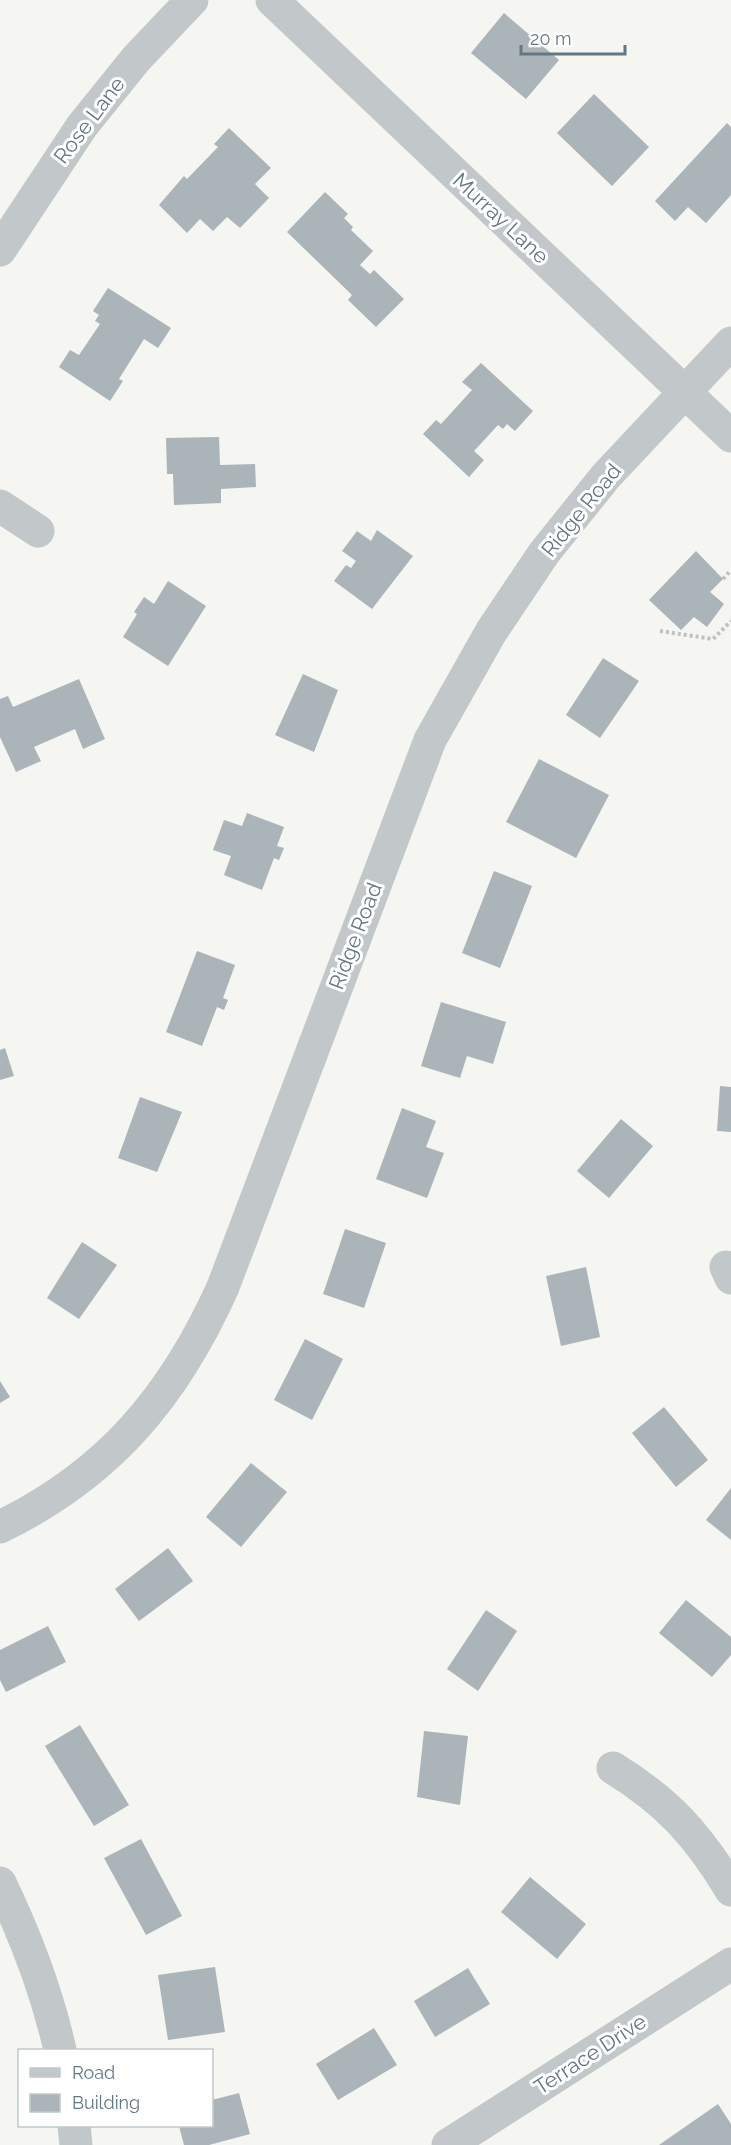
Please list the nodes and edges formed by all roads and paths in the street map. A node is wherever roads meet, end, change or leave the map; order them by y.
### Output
1 (192, 0) edge
2 (272, 0) edge
3 (0, 250) edge
4 (731, 343) edge
5 (684, 392) junction
6 (731, 436) edge
7 (0, 506) edge
8 (38, 531) dead end
9 (731, 570) edge
10 (723, 579) dead end
11 (731, 621) edge
12 (660, 631) dead end
13 (0, 1527) edge
14 (613, 1768) dead end
15 (0, 1883) edge
16 (731, 1890) edge
17 (731, 1964) edge
18 (60, 2049) edge
19 (74, 2127) edge
20 (76, 2145) edge
21 (448, 2145) edge

1 - 3 street, Rose Lane
2 - 5 street, Murray Lane
4 - 5 street, Ridge Road
5 - 6 street, Murray Lane
5 - 13 street, Ridge Road
7 - 8 street
9 - 10 path
11 - 12 path
14 - 16 street
15 - 18 street
17 - 21 street, Terrace Drive
19 - 20 street

